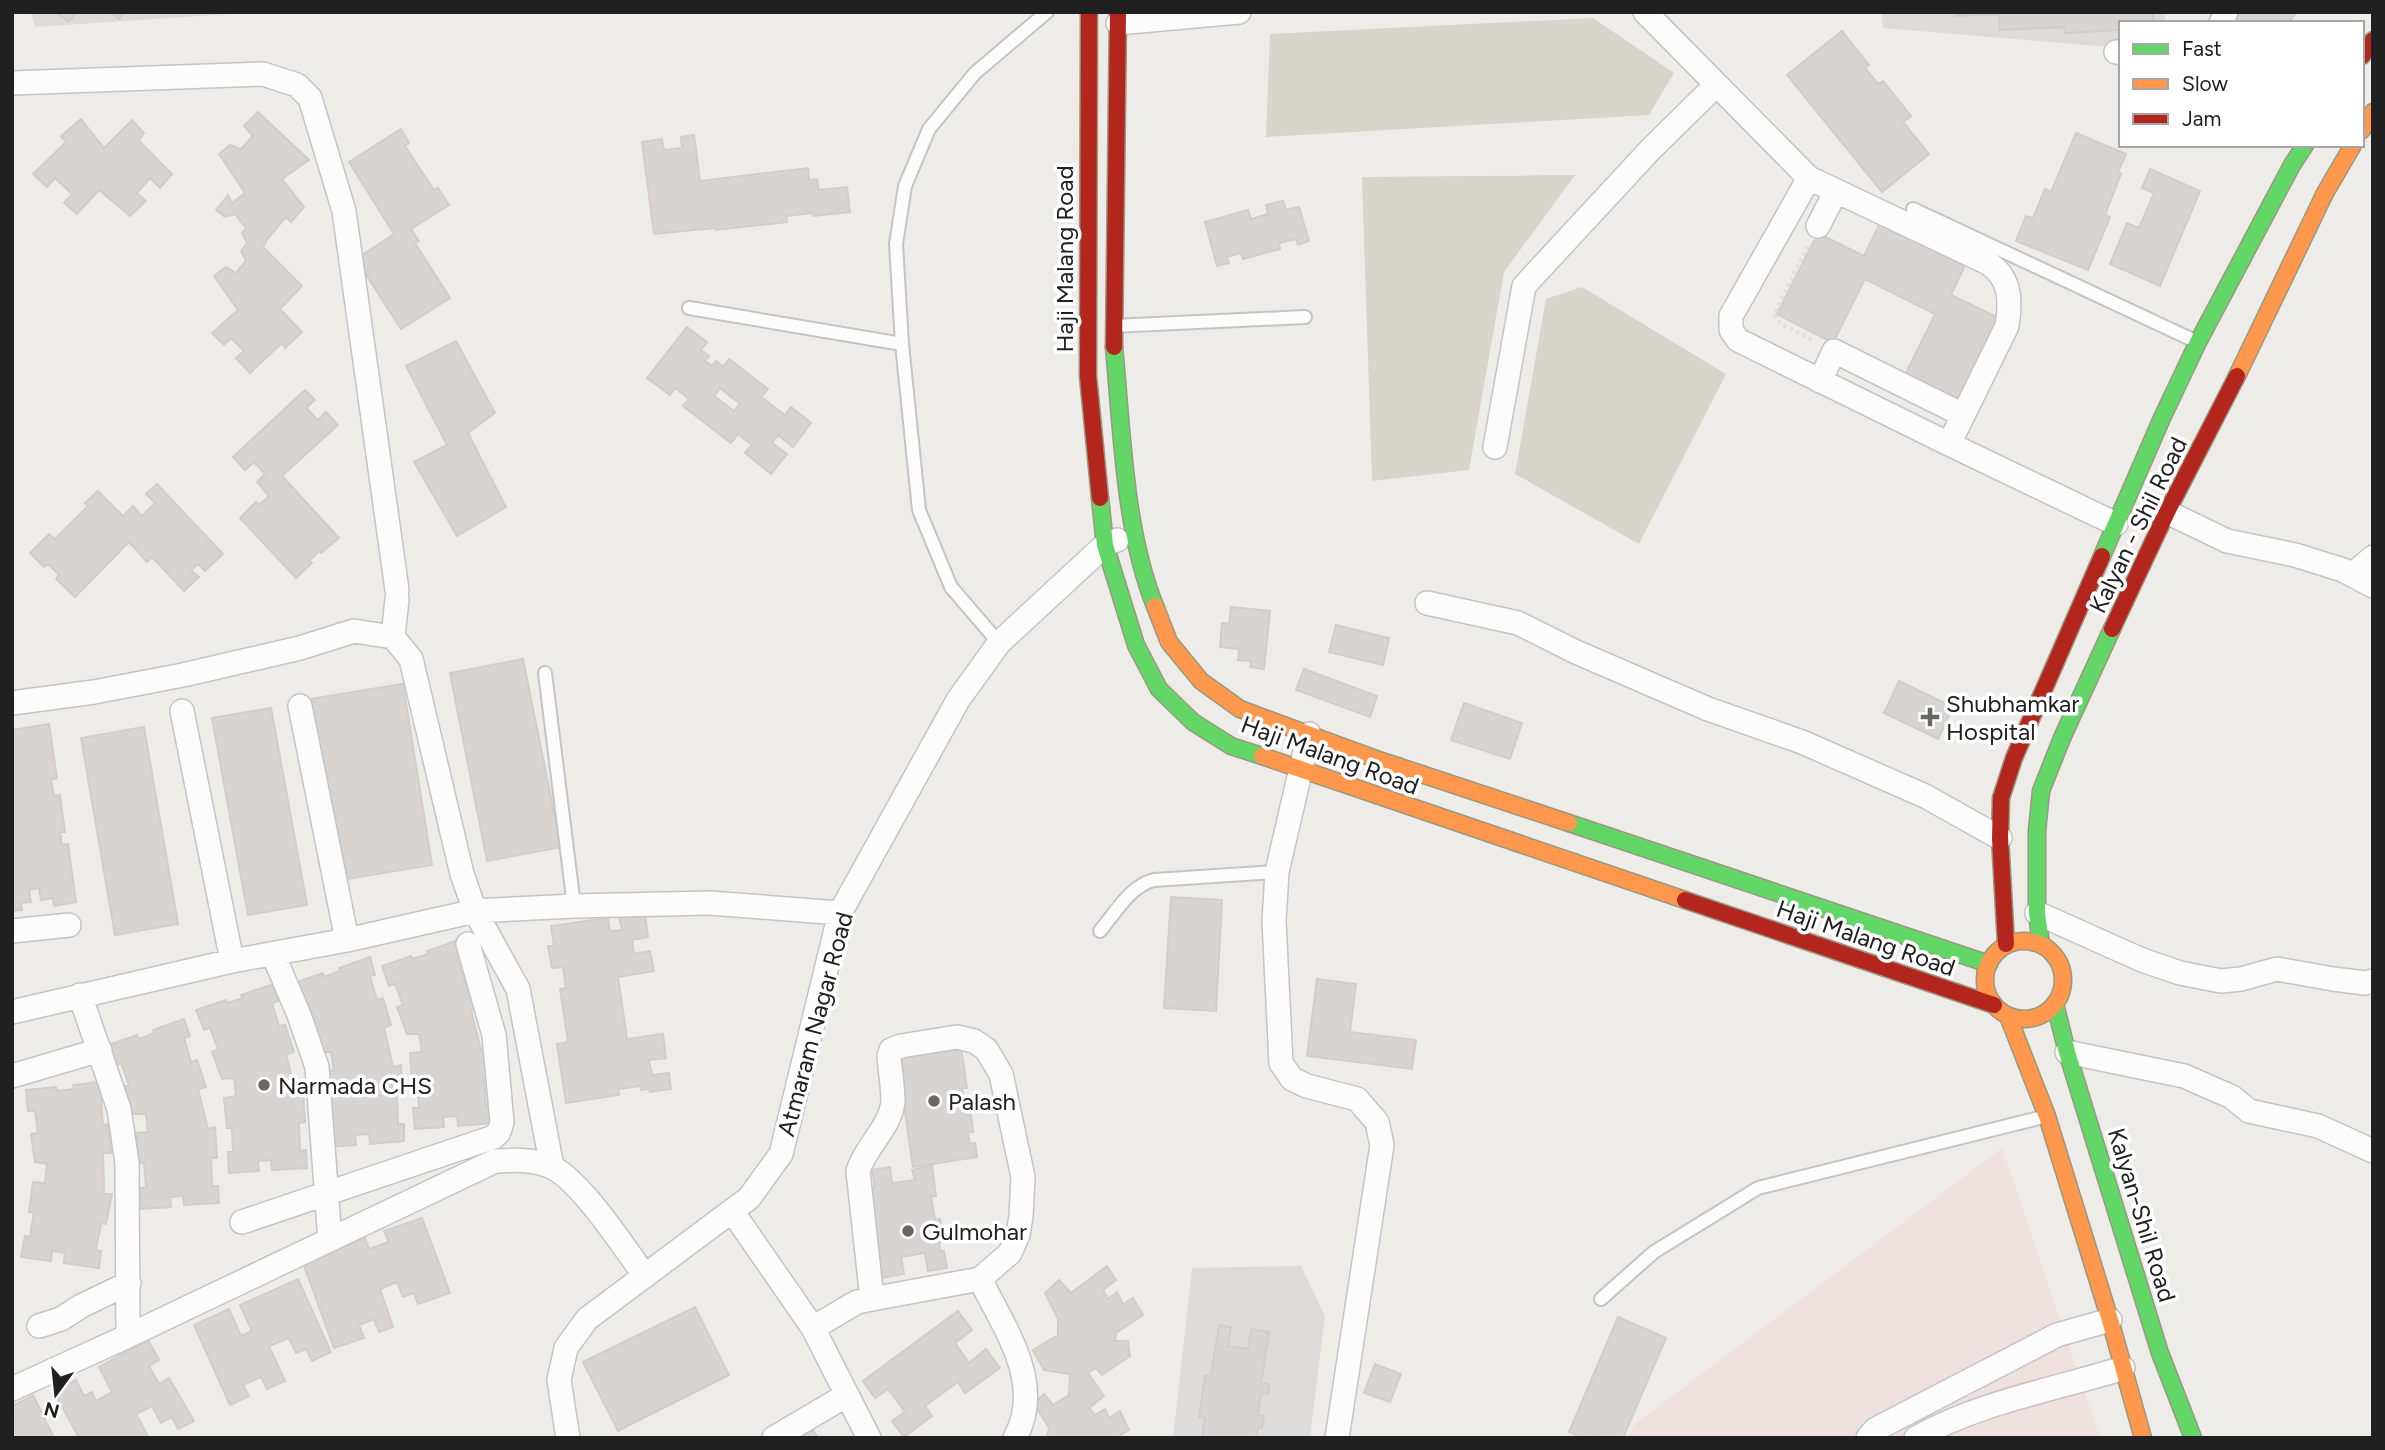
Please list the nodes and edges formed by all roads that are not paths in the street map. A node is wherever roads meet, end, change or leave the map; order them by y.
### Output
1 (1046, 12) edge
2 (1089, 12) edge
3 (1239, 12) edge
4 (1645, 12) edge
5 (1208, 14) edge
6 (1118, 18) edge
7 (12, 83) edge
8 (1716, 85) junction
9 (2304, 147) edge
10 (2352, 147) edge
11 (1809, 178) junction
12 (1836, 191) junction
13 (1913, 209) dead end
14 (1818, 226) road end
15 (689, 309) dead end
16 (1305, 317) dead end
17 (1087, 324) junction
18 (1114, 326) junction
19 (2198, 342) junction
20 (902, 344) junction
21 (1820, 381) junction
22 (1900, 383) junction
23 (1886, 414) junction
24 (1963, 415) junction
25 (1949, 444) junction
26 (1495, 447) dead end
27 (2167, 512) junction
28 (2116, 524) junction
29 (1133, 533) junction
30 (1105, 545) junction
31 (2373, 557) edge
32 (2352, 575) junction
33 (2373, 586) edge
34 (1427, 603) dead end
35 (393, 637) junction
36 (999, 643) junction
37 (545, 673) dead end
38 (12, 703) edge
39 (300, 706) dead end
40 (182, 711) dead end
41 (1310, 734) junction
42 (1301, 769) junction
43 (2000, 838) junction
44 (1277, 872) junction
45 (574, 905) junction
46 (475, 911) junction
47 (840, 912) junction
48 (2037, 913) junction
49 (69, 925) dead end
50 (12, 931) edge
51 (1100, 931) dead end
52 (347, 940) junction
53 (468, 944) dead end
54 (2006, 944) junction
55 (2041, 944) junction
56 (273, 954) junction
57 (1909, 957) junction
58 (232, 961) junction
59 (1989, 964) junction
60 (2373, 981) edge
61 (80, 995) junction
62 (2055, 1004) junction
63 (1994, 1005) junction
64 (12, 1012) edge
65 (2008, 1016) junction
66 (526, 1031) junction
67 (494, 1035) junction
68 (100, 1050) junction
69 (2067, 1052) junction
70 (12, 1076) edge
71 (2047, 1116) junction
72 (2373, 1151) edge
73 (552, 1167) junction
74 (326, 1193) junction
75 (732, 1211) junction
76 (242, 1222) dead end
77 (330, 1240) junction
78 (645, 1276) junction
79 (980, 1279) junction
80 (129, 1283) junction
81 (872, 1299) junction
82 (1601, 1299) dead end
83 (2110, 1320) junction
84 (39, 1326) dead end
85 (813, 1328) junction
86 (128, 1336) junction
87 (2123, 1368) junction
88 (12, 1389) edge
89 (848, 1395) junction
90 (568, 1438) edge
91 (774, 1438) edge
92 (869, 1438) edge
93 (1014, 1438) edge
94 (1338, 1438) edge
95 (1868, 1438) edge
96 (1916, 1438) edge
97 (2143, 1438) edge
98 (2193, 1438) edge

1 - 20 lane
2 - 17 main road, Haji Malang Road
3 - 5 street
4 - 8 street
5 - 6 street
6 - 18 main road, Haji Malang Road
7 - 35 street
8 - 11 street
8 - 26 street
9 - 19 main road, Kalyan - Shil Road
10 - 27 main road, Kalyan - Shil Road
11 - 12 street
11 - 21 street
12 - 14 street
12 - 24 street
13 - 19 lane
15 - 20 lane
16 - 18 lane
17 - 18 street
17 - 30 main road, Haji Malang Road
18 - 29 main road, Haji Malang Road
19 - 28 main road, Kalyan - Shil Road
20 - 36 lane
21 - 22 street
21 - 23 street
22 - 23 street
22 - 24 street
23 - 25 street
24 - 25 street
25 - 28 street
27 - 32 street
27 - 48 main road, Kalyan - Shil Road
28 - 43 main road, Kalyan - Shil Road
29 - 30 street, Atmaram Nagar Road
29 - 41 main road, Haji Malang Road
30 - 36 street, Atmaram Nagar Road
30 - 42 main road, Haji Malang Road
31 - 32 street
32 - 33 street
34 - 43 street
35 - 38 street
35 - 46 street
36 - 47 street, Atmaram Nagar Road
37 - 45 lane
39 - 52 street
40 - 58 street
41 - 42 street
41 - 57 main road, Haji Malang Road
42 - 44 street
42 - 57 main road, Haji Malang Road
43 - 54 main road, Kalyan - Shil Road
44 - 51 lane
44 - 94 street
45 - 46 street
45 - 47 street
46 - 52 street
46 - 66 street
47 - 75 street, Atmaram Nagar Road
48 - 55 main road, Kalyan - Shil Road
48 - 60 street
49 - 50 street
52 - 56 street
53 - 67 street
54 - 55 main road
54 - 59 main road
55 - 62 main road
56 - 58 street
56 - 74 street
57 - 59 main road, Haji Malang Road
57 - 63 main road, Haji Malang Road
58 - 61 street
59 - 63 main road
61 - 64 street
61 - 68 street
62 - 65 main road
62 - 69 main road, Kalyan-Shil Road
63 - 65 main road
65 - 71 main road
66 - 67 street
66 - 73 street
67 - 74 street
68 - 70 street
68 - 80 street
69 - 72 street
69 - 98 main road, Kalyan-Shil Road
71 - 82 lane
71 - 83 main road
73 - 77 street
73 - 78 street
74 - 76 street
74 - 77 street
75 - 78 street, Atmaram Nagar Road
75 - 85 street
77 - 86 street
78 - 90 street, Atmaram Nagar Road
79 - 81 street
79 - 81 street
79 - 93 street
80 - 84 street
80 - 86 street
81 - 85 street
83 - 87 main road
83 - 95 street
85 - 89 street
86 - 88 street
87 - 96 street
87 - 97 main road
89 - 91 street
89 - 92 street

